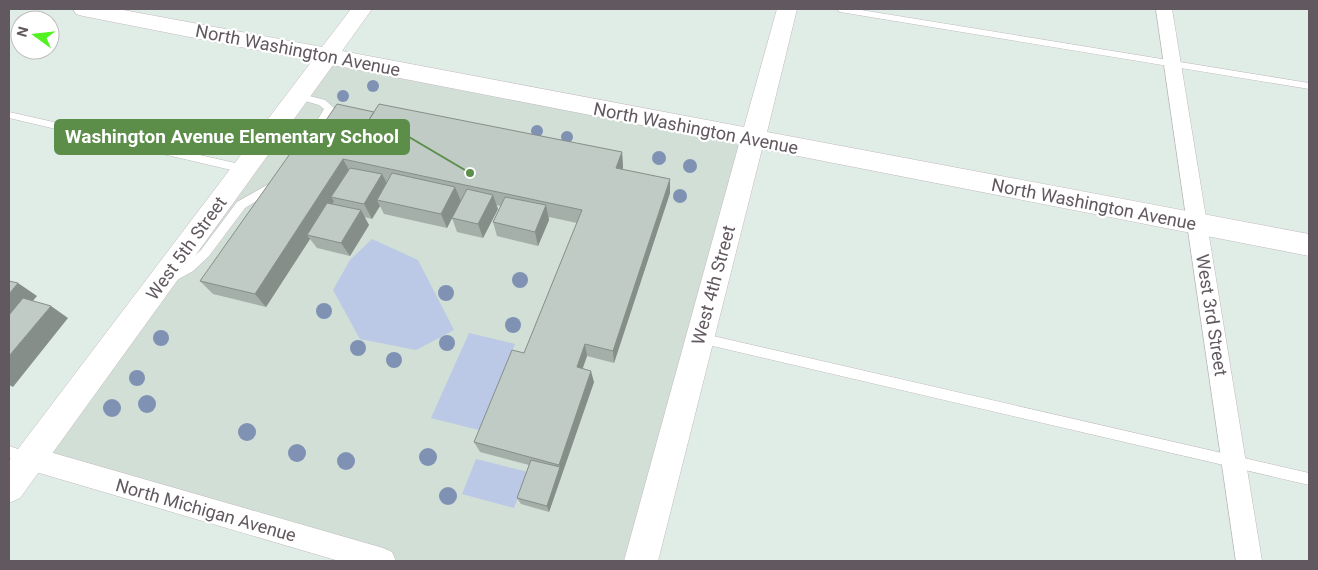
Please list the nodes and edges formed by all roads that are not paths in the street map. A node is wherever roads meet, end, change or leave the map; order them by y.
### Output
1 (83, 9) edge
2 (362, 9) edge
3 (787, 9) edge
4 (840, 9) edge
5 (1164, 9) edge
6 (327, 56) junction
7 (1173, 63) junction
8 (1309, 86) edge
9 (298, 96) junction
10 (9, 115) edge
11 (752, 139) junction
12 (307, 146) edge
13 (244, 169) junction
14 (284, 178) edge
15 (1198, 224) junction
16 (1309, 245) edge
17 (157, 287) junction
18 (700, 338) junction
19 (19, 455) edge
20 (1234, 462) junction
21 (1309, 479) edge
22 (9, 487) edge
23 (383, 561) edge
24 (641, 561) edge
25 (1249, 561) edge

1 - 6 street, North Washington Avenue
2 - 6 street, West 5th Street
3 - 11 street, West 4th Street
4 - 7 lane
5 - 7 street, West 3rd Street
6 - 9 street, West 5th Street
6 - 11 street, North Washington Avenue
7 - 8 lane
7 - 15 street, West 3rd Street
9 - 12 lane
9 - 13 street, West 5th Street
10 - 13 lane
11 - 15 street, North Washington Avenue
11 - 18 street, West 4th Street
13 - 17 street, West 5th Street
14 - 17 lane
15 - 16 street, North Washington Avenue
15 - 20 street, West 3rd Street
17 - 19 street, West 5th Street
18 - 20 lane
18 - 24 street, West 4th Street
19 - 22 street, West 5th Street
19 - 23 street, North Michigan Avenue
20 - 21 lane
20 - 25 street, West 3rd Street

